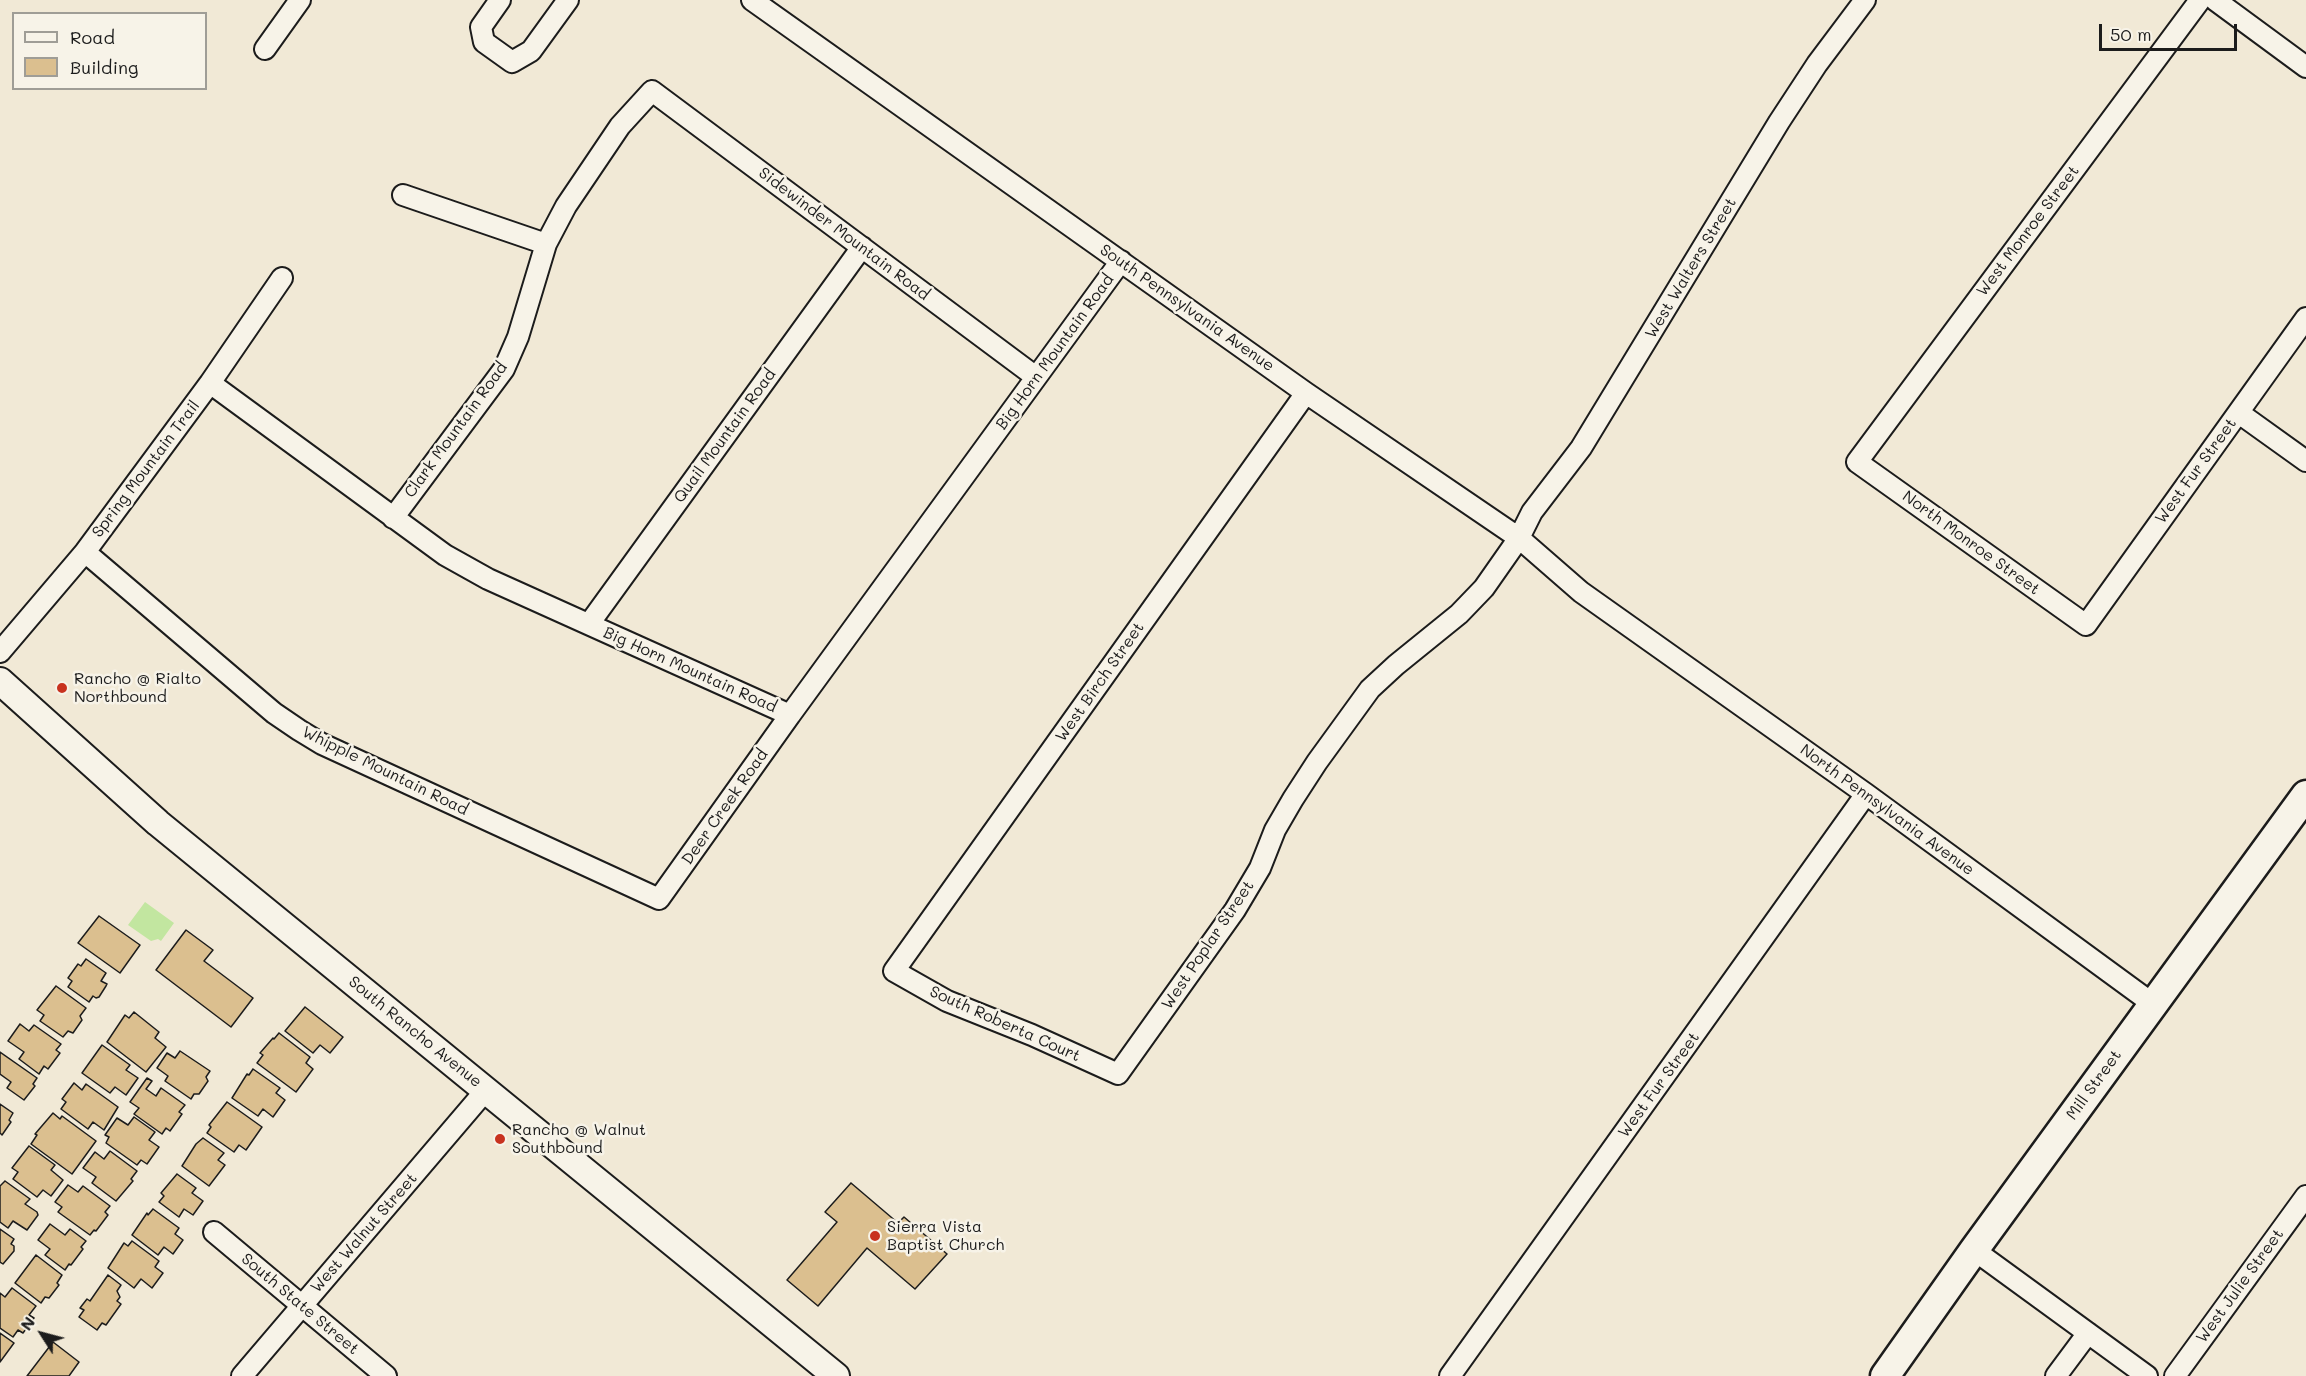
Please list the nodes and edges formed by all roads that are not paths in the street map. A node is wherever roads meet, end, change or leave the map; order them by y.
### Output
1 (300, 0) edge
2 (500, 0) edge
3 (567, 0) edge
4 (752, 0) edge
5 (1865, 0) edge
6 (2200, 0) edge
7 (2215, 0) edge
8 (265, 49) dead end
9 (2306, 67) edge
10 (652, 91) joint
11 (403, 195) dead end
12 (546, 244) junction
13 (862, 247) junction
14 (1121, 261) junction
15 (282, 278) dead end
16 (2306, 318) edge
17 (1036, 377) junction
18 (210, 383) junction
19 (1306, 393) junction
20 (2239, 413) junction
21 (2306, 461) edge
22 (1857, 462) joint
23 (393, 518) junction
24 (1519, 538) junction
25 (85, 552) junction
26 (1619, 620) joint
27 (589, 624) junction
28 (2086, 625) joint
29 (0, 652) edge
30 (0, 681) edge
31 (790, 715) junction
32 (1866, 794) junction
33 (2306, 795) edge
34 (659, 899) joint
35 (894, 971) joint
36 (2153, 1004) junction
37 (1118, 1074) joint
38 (486, 1090) junction
39 (2306, 1196) edge
40 (214, 1232) dead end
41 (1974, 1250) junction
42 (302, 1305) junction
43 (2088, 1333) junction
44 (242, 1376) edge
45 (386, 1376) edge
46 (836, 1376) edge
47 (1450, 1376) edge
48 (1885, 1376) edge
49 (2056, 1376) edge
50 (2147, 1376) edge
51 (2175, 1376) edge

1 - 8 street
2 - 3 street
4 - 14 street, South Pennsylvania Avenue
5 - 24 street, West Walters Street
6 - 22 street, West Monroe Street
7 - 9 street
10 - 12 street, Clark Mountain Road
10 - 13 street, Sidewinder Mountain Road
11 - 12 street
12 - 23 street, Clark Mountain Road
13 - 17 street, Sidewinder Mountain Road
13 - 27 street, Quail Mountain Road
14 - 17 street, Big Horn Mountain Road
14 - 19 street, South Pennsylvania Avenue
15 - 18 street, Spring Mountain Trail
16 - 20 street, West Fur Street
17 - 31 street, Big Horn Mountain Road
18 - 23 street, Big Horn Mountain Road
18 - 25 street, Spring Mountain Trail
19 - 24 street, South Pennsylvania Avenue
19 - 35 street, West Birch Street
20 - 21 street
20 - 28 street, West Fur Street
22 - 28 street, North Monroe Street
23 - 27 street, Big Horn Mountain Road
24 - 26 street, South Pennsylvania Avenue
24 - 37 street, West Poplar Street
25 - 29 street, Spring Mountain Trail
25 - 34 street, Whipple Mountain Road
26 - 32 street, North Pennsylvania Avenue
27 - 31 street, Big Horn Mountain Road
30 - 38 street, South Rancho Avenue
31 - 34 street, Deer Creek Road
32 - 36 street, North Pennsylvania Avenue
32 - 47 street, West Fur Street
33 - 36 main road, Mill Street
35 - 37 street, South Roberta Court
36 - 41 main road, Mill Street
38 - 42 street, West Walnut Street
38 - 46 street, South Rancho Avenue
39 - 51 street, West Julie Street
40 - 42 street, South State Street
41 - 43 street
41 - 48 main road, Mill Street
42 - 44 street, West Walnut Street
42 - 45 street, South State Street
43 - 49 street
43 - 50 street

